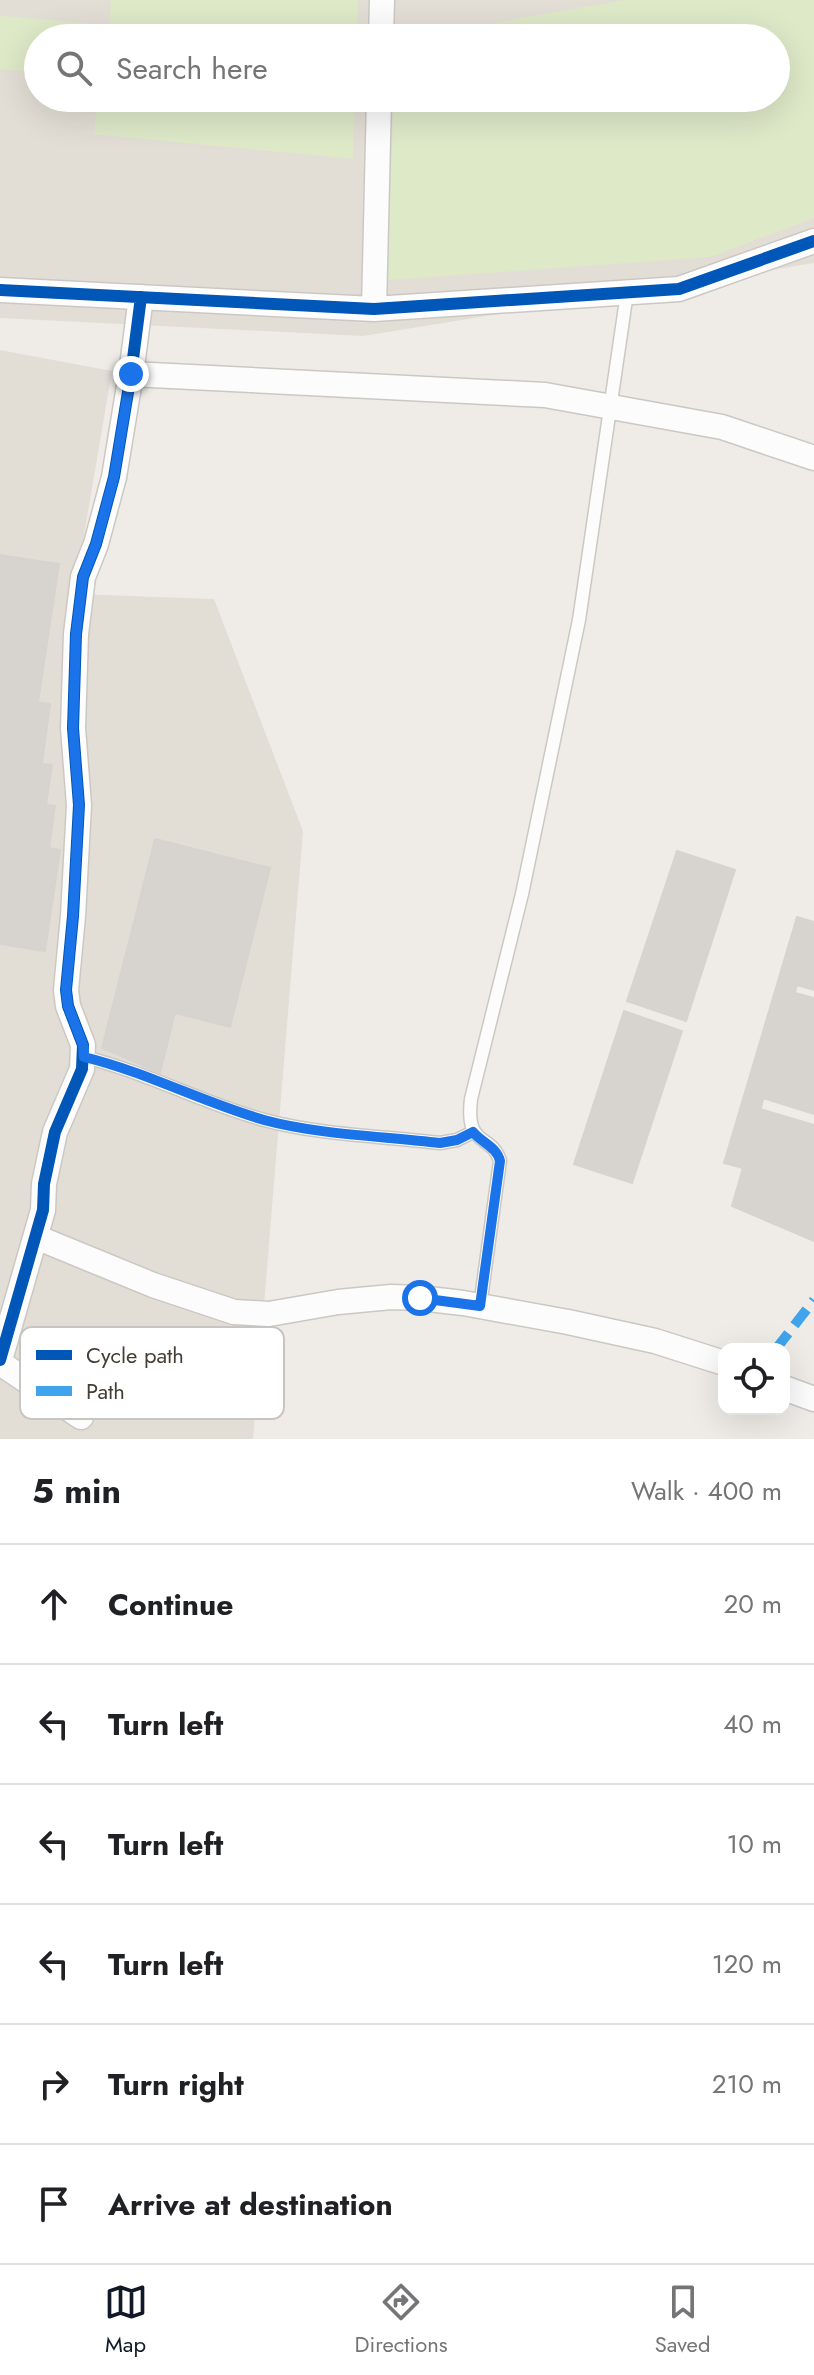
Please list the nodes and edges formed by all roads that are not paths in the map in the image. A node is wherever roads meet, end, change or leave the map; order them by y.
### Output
1 (382, 0) edge
2 (381, 24) edge
3 (379, 112) edge
4 (814, 241) edge
5 (0, 290) edge
6 (627, 293) junction
7 (141, 297) junction
8 (374, 309) junction
9 (131, 374) junction
10 (610, 406) junction
11 (814, 458) edge
12 (84, 1057) junction
13 (473, 1132) junction
14 (36, 1237) junction
15 (480, 1306) junction
16 (0, 1361) edge
17 (718, 1361) edge
18 (20, 1375) edge
19 (790, 1390) edge
20 (814, 1399) edge

1 - 2 street
3 - 8 street
4 - 6 street
5 - 7 street
6 - 8 street
6 - 10 lane
7 - 8 street
7 - 9 street
9 - 10 street
9 - 12 street
10 - 11 street
10 - 13 lane
12 - 13 lane
12 - 14 street
13 - 15 lane
14 - 15 street
14 - 16 street
15 - 17 street
16 - 18 street
19 - 20 street

